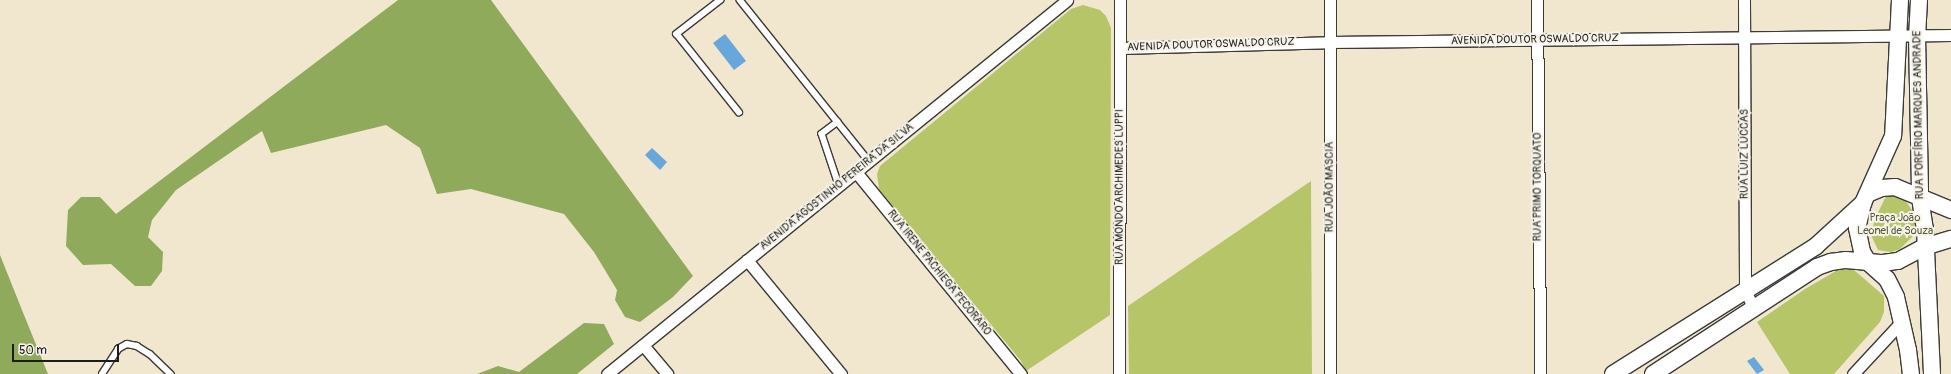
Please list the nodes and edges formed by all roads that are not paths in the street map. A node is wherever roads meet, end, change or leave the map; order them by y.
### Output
1 (720, 0) edge
2 (740, 0) edge
3 (1067, 0) edge
4 (1120, 0) edge
5 (1330, 0) edge
6 (1537, 0) edge
7 (1744, 0) edge
8 (1900, 0) edge
9 (1919, 0) edge
10 (1897, 35) junction
11 (1917, 35) junction
12 (1951, 35) edge
13 (1745, 37) junction
14 (1537, 40) junction
15 (1329, 42) junction
16 (1120, 48) junction
17 (738, 112) dead end
18 (838, 122) junction
19 (869, 161) junction
20 (856, 172) junction
21 (839, 185) junction
22 (1866, 198) junction
23 (1920, 198) junction
24 (1951, 210) edge
25 (1951, 239) edge
26 (1924, 247) junction
27 (747, 260) junction
28 (1869, 263) junction
29 (1745, 290) junction
30 (1753, 307) junction
31 (1902, 321) junction
32 (643, 345) junction
33 (102, 374) edge
34 (171, 374) edge
35 (607, 374) edge
36 (667, 374) edge
37 (841, 374) edge
38 (1021, 374) edge
39 (1119, 374) edge
40 (1330, 374) edge
41 (1540, 374) edge
42 (1613, 374) edge
43 (1653, 374) edge
44 (1853, 374) edge
45 (1911, 374) edge
46 (1932, 374) edge

1 - 17 lane
2 - 18 lane
3 - 19 street, AVENIDA AGOSTINHO PEREIRA DA SILVA
4 - 16 street, RUA MONDO ARCHIMEDES LUPPI
5 - 15 street, RUA JOÃO MASCIA
6 - 14 street, RUA PRIMO TORQUATO
7 - 13 street, RUA LUIZ LUCCAS
8 - 10 street, RUA PORFÍRIO MARQUES ANDRADE
9 - 11 street, RUA PORFÍRIO MARQUES ANDRADE
10 - 11 street, AVENIDA DOUTOR OSWALDO CRUZ
10 - 13 street, AVENIDA DOUTOR OSWALDO CRUZ
10 - 22 street, RUA PORFÍRIO MARQUES ANDRADE
11 - 12 street, AVENIDA DOUTOR OSWALDO CRUZ
11 - 23 street, RUA PORFÍRIO MARQUES ANDRADE
13 - 14 street, AVENIDA DOUTOR OSWALDO CRUZ
13 - 29 street, RUA LUIZ LUCCAS
14 - 15 street, AVENIDA DOUTOR OSWALDO CRUZ
14 - 41 street, RUA PRIMO TORQUATO
15 - 16 street, AVENIDA DOUTOR OSWALDO CRUZ
15 - 40 street, RUA JOÃO MASCIA
16 - 39 street, RUA MONDO ARCHIMEDES LUPPI
18 - 19 lane
18 - 21 lane
19 - 20 street, AVENIDA AGOSTINHO PEREIRA DA SILVA
20 - 21 street, AVENIDA AGOSTINHO PEREIRA DA SILVA
20 - 38 street, RUA IRENE PACHIEGA PECORARO
21 - 27 street, AVENIDA AGOSTINHO PEREIRA DA SILVA
22 - 23 street
22 - 28 street, RUA PORFÍRIO MARQUES ANDRADE
22 - 29 street
23 - 24 street
23 - 26 street, RUA PORFÍRIO MARQUES ANDRADE
25 - 26 street
26 - 28 street
26 - 46 street, RUA PORFÍRIO MARQUES ANDRADE
27 - 32 street, AVENIDA AGOSTINHO PEREIRA DA SILVA
27 - 37 street
28 - 30 street
28 - 31 street, RUA PORFÍRIO MARQUES ANDRADE
29 - 30 street, RUA LUIZ LUCCAS
29 - 42 street
30 - 43 street
31 - 44 street
31 - 45 street, RUA PORFÍRIO MARQUES ANDRADE
32 - 35 street, AVENIDA AGOSTINHO PEREIRA DA SILVA
32 - 36 street
33 - 34 lane

